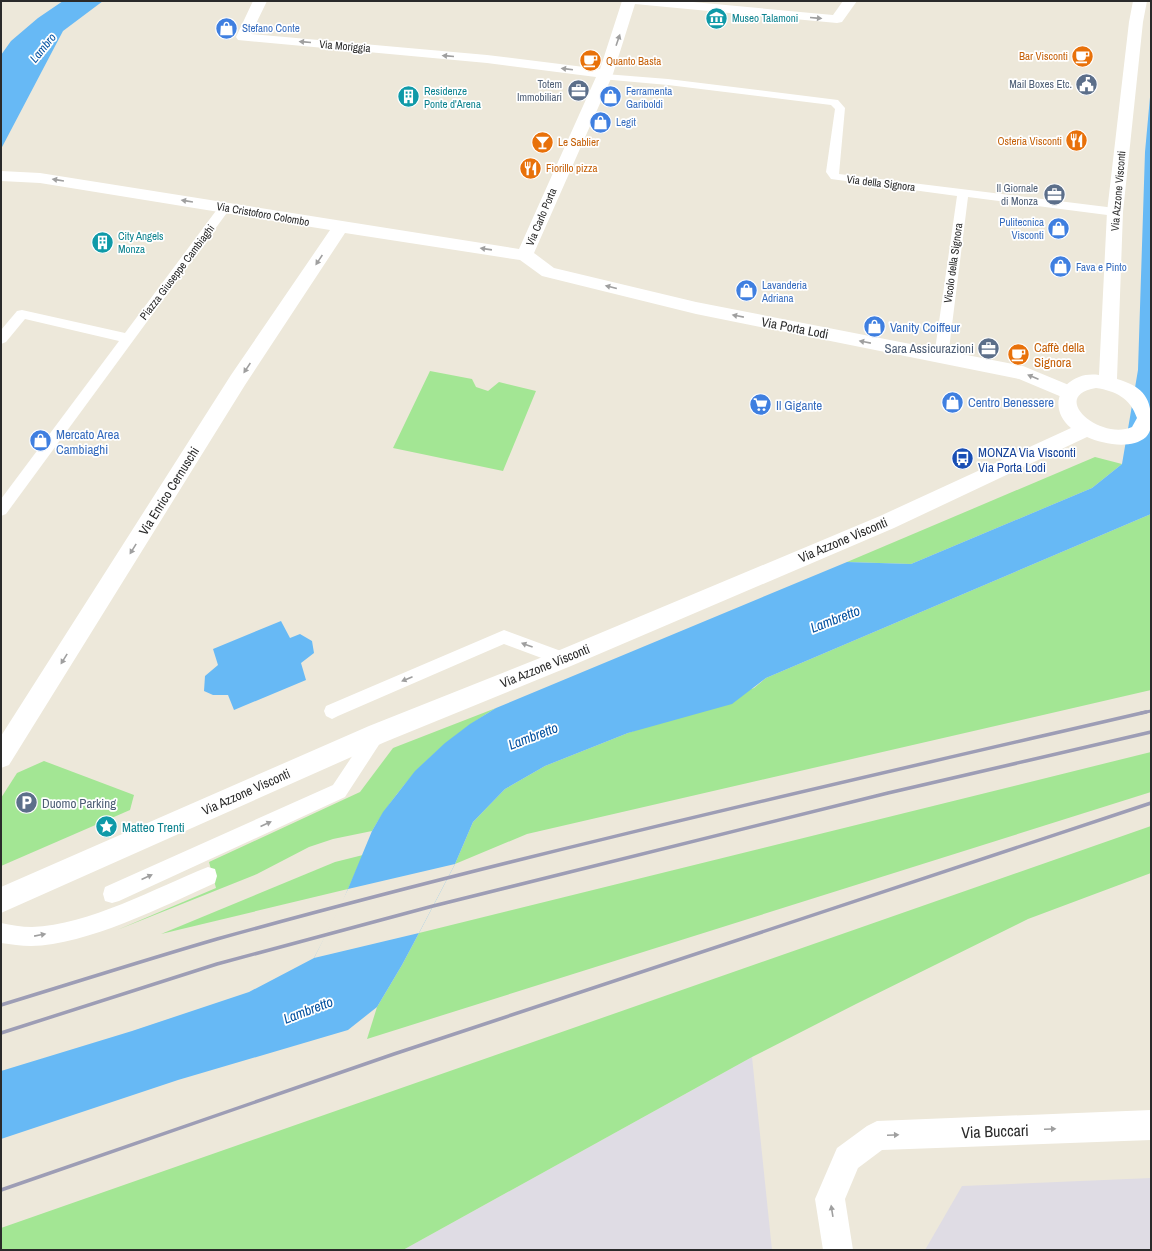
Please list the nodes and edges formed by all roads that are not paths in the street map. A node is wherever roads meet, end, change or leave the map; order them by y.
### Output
1 (260, 1) edge
2 (629, 1) edge
3 (638, 1) edge
4 (850, 1) edge
5 (1140, 1) edge
6 (605, 75) junction
7 (2, 177) edge
8 (963, 193) junction
9 (225, 207) junction
10 (1115, 212) junction
11 (341, 227) junction
12 (525, 255) junction
13 (128, 338) junction
14 (1, 339) edge
15 (941, 357) junction
16 (1108, 383) junction
17 (1069, 392) junction
18 (1131, 393) junction
19 (1151, 396) edge
20 (1145, 432) edge
21 (1095, 433) junction
22 (1, 510) edge
23 (564, 659) junction
24 (332, 711) dead end
25 (377, 734) junction
26 (1, 757) edge
27 (208, 876) dead end
28 (112, 894) dead end
29 (1, 900) edge
30 (1, 933) edge
31 (1151, 1125) edge
32 (838, 1250) edge

6 -> 1 street, Via Moriggia
6 -> 2 street, Via Carlo Porta
3 -> 4 street
5 - 10 street, Via Azzone Visconti
6 - 8 lane, Via della Signora
6 - 12 street, Via Carlo Porta
9 -> 7 street, Via Cristoforo Colombo
8 - 10 lane, Via della Signora
8 - 15 lane, Vicolo della Signora
9 - 11 street, Via Cristoforo Colombo
9 - 13 lane, Piazza Giuseppe Cambiaghi
10 - 16 street, Via Azzone Visconti
12 -> 11 street, Via Cristoforo Colombo
11 -> 26 street, Via Enrico Cernuschi
15 -> 12 street, Via Porta Lodi
13 - 14 lane
13 - 22 lane, Piazza Giuseppe Cambiaghi
17 -> 15 street, Via Porta Lodi
16 - 17 street, Via Azzone Visconti
16 - 18 street, Via Azzone Visconti
17 - 21 street
18 - 19 street
18 - 20 street, Via Azzone Visconti
20 - 21 street, Via Azzone Visconti
21 - 23 street, Via Azzone Visconti
23 -> 24 lane
23 - 25 street, Via Azzone Visconti
28 -> 25 lane
25 - 29 street, Via Azzone Visconti
30 -> 27 lane
32 -> 31 street, Via Buccari

